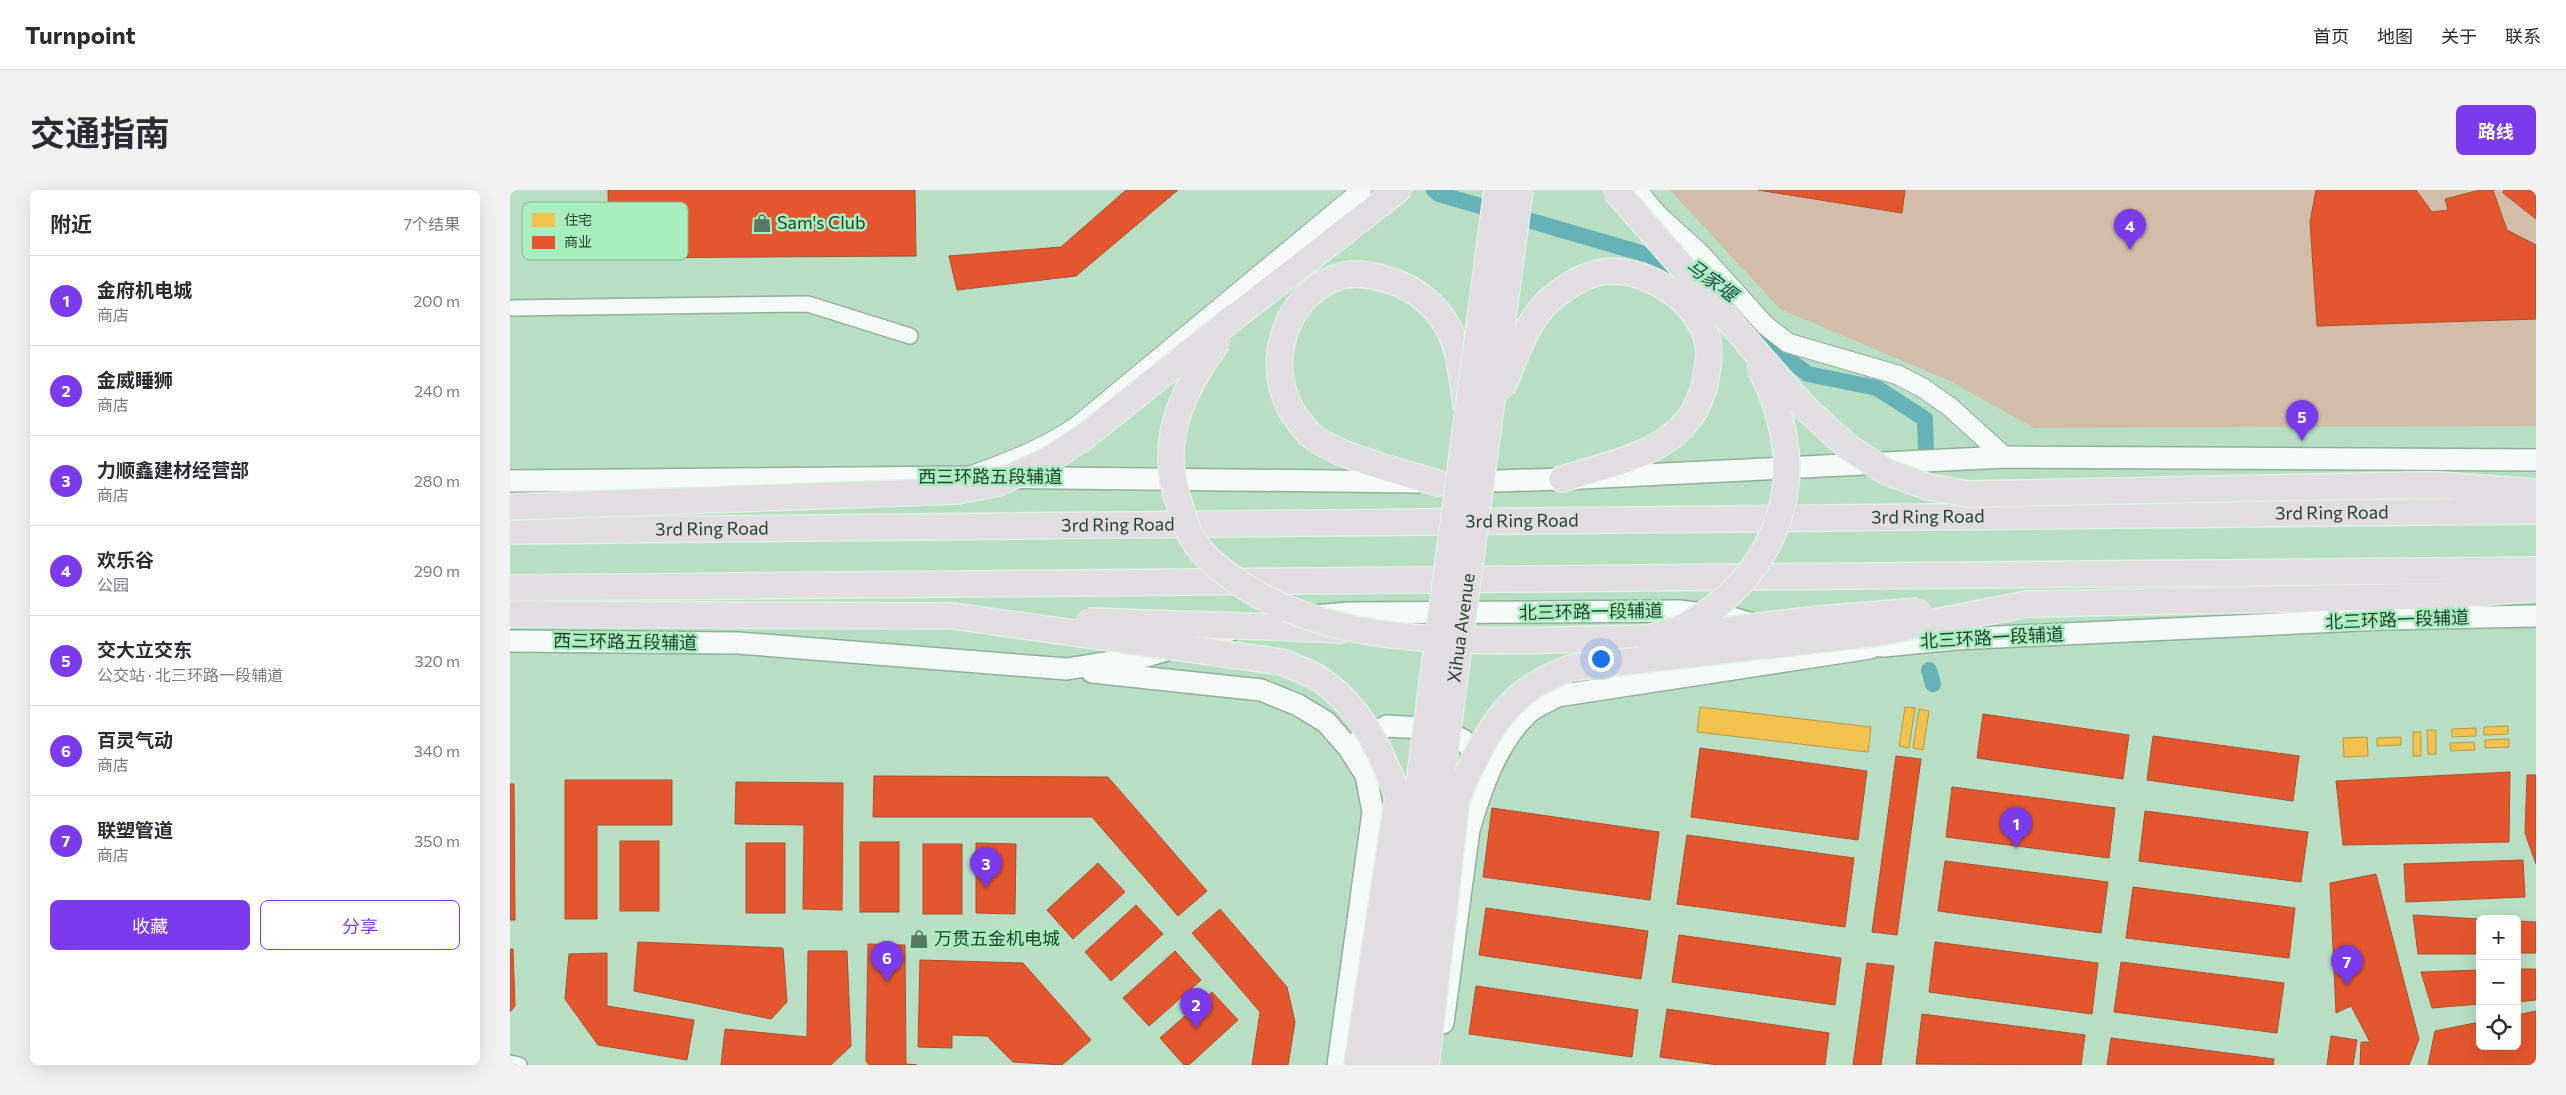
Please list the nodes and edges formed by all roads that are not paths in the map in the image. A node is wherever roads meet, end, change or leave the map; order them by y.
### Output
1 (1362, 190) edge
2 (1398, 190) edge
3 (1497, 190) edge
4 (1520, 190) edge
5 (1615, 190) edge
6 (1637, 190) edge
7 (510, 308) edge
8 (1718, 309) junction
9 (1237, 315) junction
10 (910, 336) dead end
11 (1479, 414) junction
12 (2005, 457) junction
13 (2536, 460) edge
14 (970, 476) junction
15 (1562, 479) junction
16 (510, 481) edge
17 (1437, 482) junction
18 (2536, 492) edge
19 (510, 506) edge
20 (2536, 511) edge
21 (510, 531) edge
22 (2536, 570) edge
23 (510, 588) edge
24 (2536, 588) edge
25 (2026, 604) junction
26 (510, 614) edge
27 (1452, 614) joint
28 (953, 616) junction
29 (2536, 616) edge
30 (1367, 631) junction
31 (1648, 638) junction
32 (510, 641) edge
33 (1884, 646) junction
34 (1067, 670) junction
35 (1348, 747) junction
36 (1490, 769) junction
37 (1398, 796) junction
38 (1457, 798) junction
39 (1418, 869) junction
40 (1411, 921) junction
41 (1369, 984) junction
42 (1435, 991) junction
43 (510, 1063) edge
44 (519, 1065) edge
45 (1338, 1065) edge
46 (1357, 1065) edge
47 (1382, 1065) edge
48 (1403, 1065) edge
49 (1426, 1065) edge
50 (1437, 1065) edge

1 - 14 street
2 - 9 highway
3 - 11 highway, Xihua Avenue, bridge
4 - 11 highway, Xihua Avenue, bridge
5 - 8 highway, bridge
6 - 12 street
7 - 10 street
8 - 18 highway, bridge
8 - 31 highway, bridge
9 - 19 highway, bridge
9 - 30 highway, bridge
11 - 15 highway, bridge
11 - 17 highway
11 - 39 highway, Xihua Avenue, bridge
12 - 13 main road
12 - 15 main road
14 - 16 main road, 西三环路五段辅道
14 - 17 main road, 西三环路五段辅道
15 - 17 main road, 西三环路五段辅道
20 - 21 highway, 3rd Ring Road
22 - 23 highway
24 - 25 highway
25 - 31 highway, bridge
25 - 38 highway, bridge
26 - 28 highway
27 - 33 main road, 北三环路一段辅道
27 - 34 main road, 西三环路五段辅道
28 - 30 highway, bridge
28 - 37 highway, bridge
29 - 33 main road, 北三环路一段辅道
30 - 31 highway, bridge
32 - 34 main road, 西三环路五段辅道
33 - 36 main road
34 - 35 main road
35 - 36 main road
35 - 45 main road
36 - 50 main road
37 - 39 highway, bridge
37 - 41 highway, bridge
38 - 39 highway, bridge
38 - 42 highway, bridge
39 - 40 highway, Xihua Avenue, bridge
40 - 41 highway, bridge
40 - 42 highway, bridge
40 - 47 highway, Xihua Avenue, bridge
40 - 48 highway, Xihua Avenue, bridge
41 - 46 highway, bridge
42 - 49 highway, bridge
43 - 44 street

